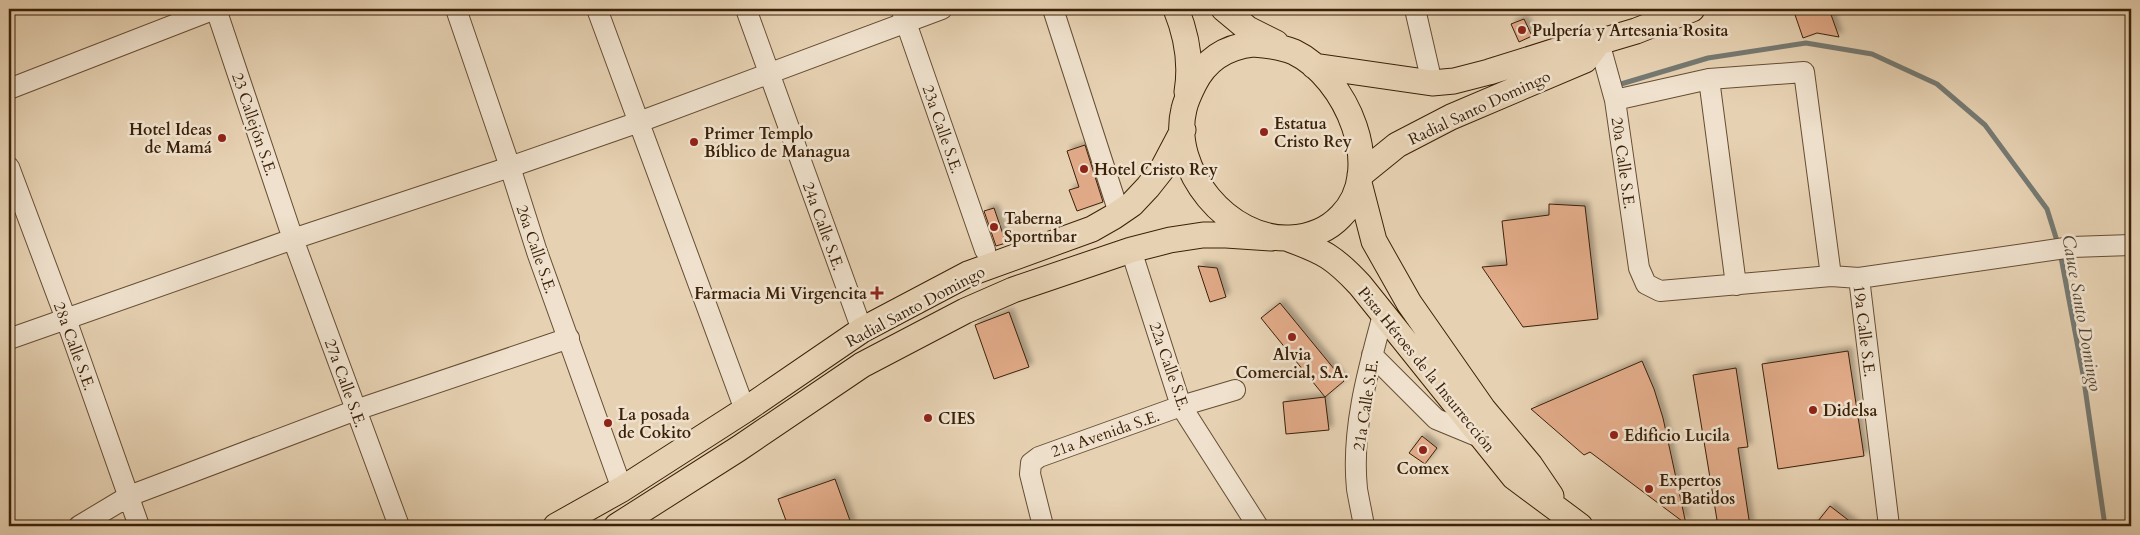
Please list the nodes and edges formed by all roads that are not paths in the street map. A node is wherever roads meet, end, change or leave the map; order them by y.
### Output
1 (215, 9) edge
2 (456, 9) edge
3 (597, 9) edge
4 (746, 9) edge
5 (942, 9) edge
6 (1053, 9) edge
7 (1176, 9) edge
8 (1224, 9) edge
9 (1415, 9) edge
10 (1677, 12) edge
11 (903, 15) edge
12 (1599, 42) junction
13 (1304, 59) junction
14 (769, 73) junction
15 (1710, 79) junction
16 (1432, 83) junction
17 (9, 90) edge
18 (1615, 100) junction
19 (1184, 120) junction
20 (638, 122) junction
21 (9, 167) edge
22 (510, 167) junction
23 (1359, 179) junction
24 (1119, 213) junction
25 (1279, 238) junction
26 (293, 239) junction
27 (2131, 245) edge
28 (984, 250) dead end
29 (1131, 250) junction
30 (1831, 276) junction
31 (1859, 278) junction
32 (1736, 285) junction
33 (1383, 315) junction
34 (66, 319) junction
35 (862, 330) junction
36 (569, 338) junction
37 (9, 339) edge
38 (1372, 355) junction
39 (1235, 390) dead end
40 (1181, 406) junction
41 (356, 410) junction
42 (745, 410) junction
43 (1482, 438) junction
44 (622, 488) junction
45 (129, 496) junction
46 (1560, 511) junction
47 (79, 526) edge
48 (139, 526) edge
49 (399, 526) edge
50 (556, 526) edge
51 (617, 526) edge
52 (1043, 526) edge
53 (1257, 526) edge
54 (1364, 526) edge
55 (1580, 526) edge
56 (1889, 526) edge

1 - 17 street
1 - 26 street, 23 Callejón S.E.
2 - 22 street, 26a Calle S.E.
3 - 20 street
4 - 14 street, 24a Calle S.E.
5 - 11 street
6 - 24 street
7 - 19 main road
8 - 13 main road
9 - 16 street
10 - 12 main road, Radial Santo Domingo
11 - 14 street
11 - 28 street, 23a Calle S.E.
12 - 16 main road, Radial Santo Domingo
12 - 18 street, 20a Calle S.E.
12 - 23 main road, Radial Santo Domingo
13 - 16 main road, Radial Santo Domingo
13 - 19 main road
13 - 23 main road
14 - 20 street
14 - 35 street, 24a Calle S.E.
15 - 18 street
15 - 30 street, 19a Calle S.E.
15 - 32 street
18 - 32 street, 20a Calle S.E.
19 - 24 main road, Radial Santo Domingo
19 - 25 main road, Pista Héroes de la Insurrección
20 - 22 street
20 - 42 street
21 - 34 street, 28a Calle S.E.
22 - 26 street
22 - 36 street, 26a Calle S.E.
23 - 25 main road
23 - 46 main road, Pista Héroes de la Insurrección
24 - 35 main road, Radial Santo Domingo
25 - 29 main road, Radial Santo Domingo
25 - 33 main road, Pista Héroes de la Insurrección
26 - 34 street
26 - 41 street, 27a Calle S.E.
27 - 31 street
29 - 40 street, 22a Calle S.E.
29 - 51 main road, Radial Santo Domingo
30 - 31 street, 19a Calle S.E.
30 - 32 street
31 - 56 street, 19a Calle S.E.
33 - 38 street, 21a Calle S.E.
33 - 43 main road, Pista Héroes de la Insurrección
34 - 37 street
34 - 45 street, 28a Calle S.E.
35 - 42 main road, Radial Santo Domingo
36 - 41 street
36 - 44 street, 26a Calle S.E.
38 - 43 street
38 - 54 street, 21a Calle S.E.
39 - 40 street, 21a Avenida S.E.
40 - 52 street, 21a Avenida S.E.
40 - 53 street, 22a Calle S.E.
41 - 45 street
41 - 49 street, 27a Calle S.E.
42 - 44 main road, Radial Santo Domingo
43 - 46 main road, Pista Héroes de la Insurrección
44 - 50 main road, Radial Santo Domingo
45 - 47 street
45 - 48 street, 28a Calle S.E.
46 - 55 main road, Pista Héroes de la Insurrección

